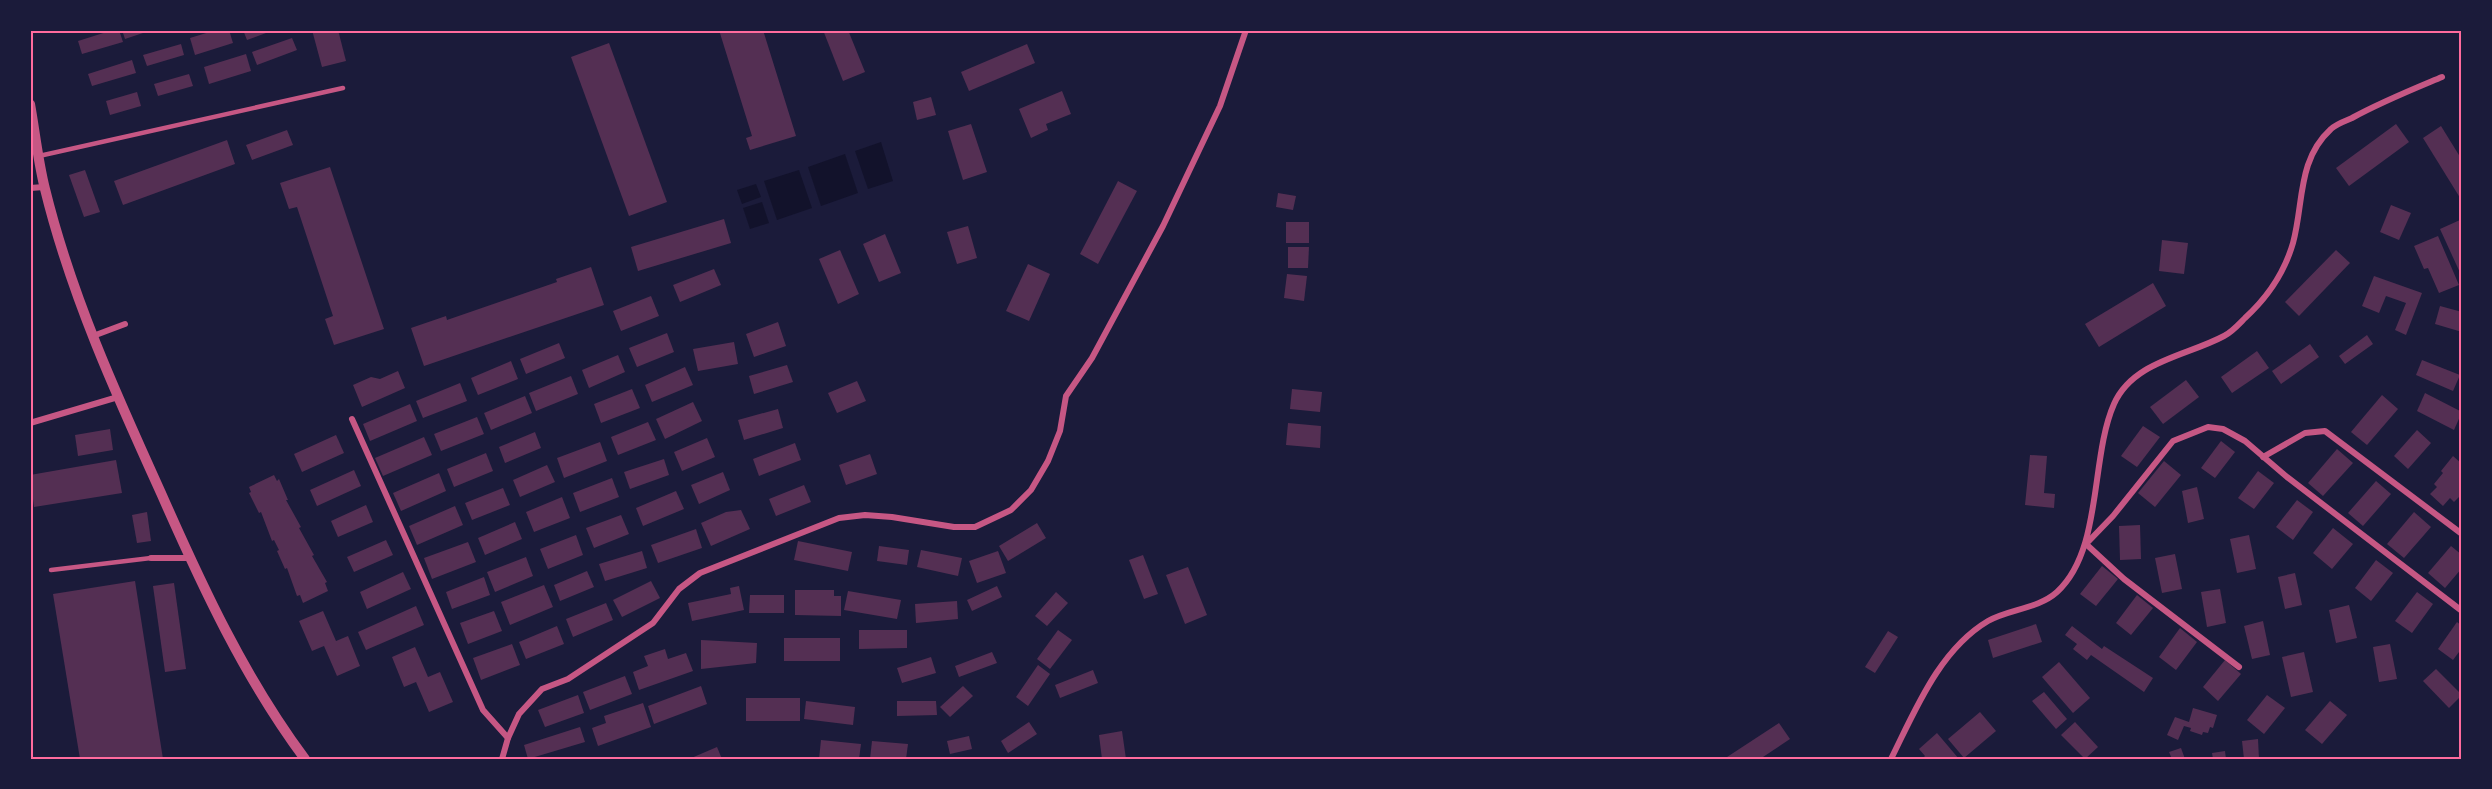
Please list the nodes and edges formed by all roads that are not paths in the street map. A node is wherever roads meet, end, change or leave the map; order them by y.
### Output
1 (1246, 30) edge
2 (2442, 77) dead end
3 (343, 88) dead end
4 (30, 104) edge
5 (39, 156) junction
6 (44, 187) junction
7 (30, 188) edge
8 (125, 324) dead end
9 (93, 336) junction
10 (118, 397) junction
11 (352, 419) dead end
12 (30, 423) edge
13 (2264, 457) junction
14 (2462, 534) edge
15 (2086, 544) junction
16 (152, 558) joint
17 (190, 558) junction
18 (51, 570) dead end
19 (2462, 611) edge
20 (2239, 667) dead end
21 (508, 738) junction
22 (305, 759) edge
23 (502, 759) edge
24 (1891, 759) edge

1 - 21 street
2 - 15 street
3 - 5 lane
4 - 5 street
5 - 6 street
6 - 7 street
6 - 9 street
8 - 9 street
9 - 10 street
10 - 12 street
10 - 17 street
11 - 21 street
13 - 14 street
13 - 15 street
13 - 19 street
15 - 20 street
15 - 24 street
16 - 17 street
16 - 18 lane
17 - 22 street
21 - 23 street

